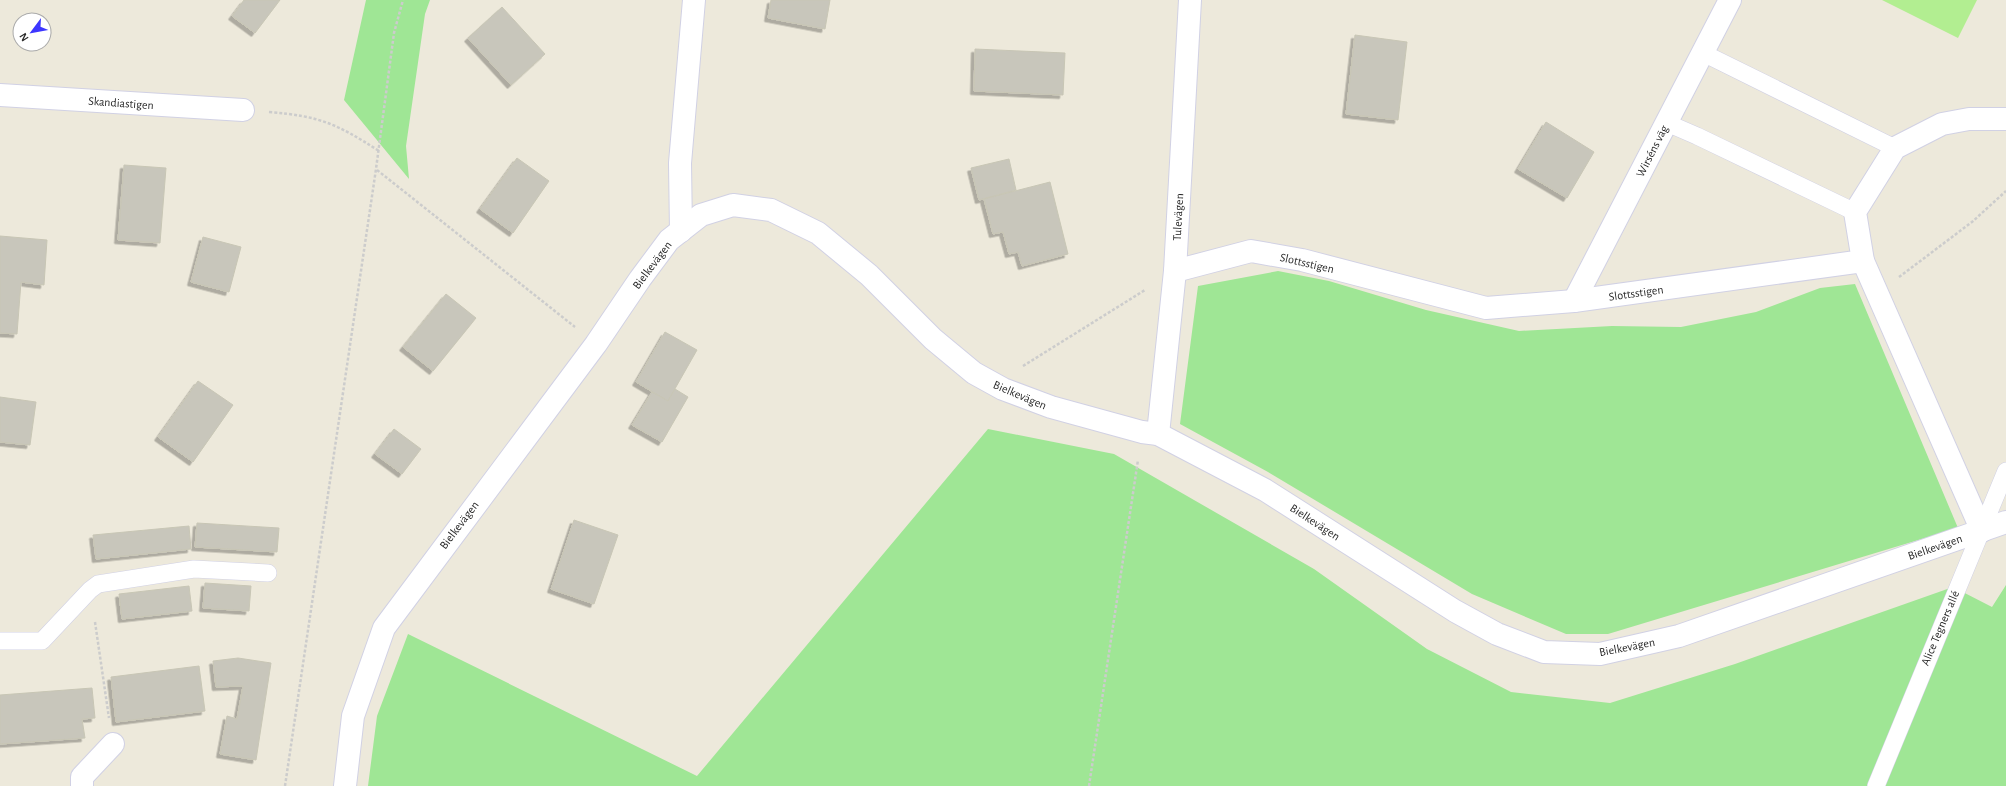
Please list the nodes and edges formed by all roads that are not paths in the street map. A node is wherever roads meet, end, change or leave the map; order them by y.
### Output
1 (694, 0) edge
2 (1190, 0) edge
3 (1730, 0) edge
4 (1703, 53) junction
5 (0, 95) edge
6 (243, 110) dead end
7 (2006, 119) edge
8 (1666, 123) junction
9 (1895, 148) junction
10 (1856, 212) junction
11 (680, 231) junction
12 (1863, 261) junction
13 (1175, 271) junction
14 (1574, 301) junction
15 (1150, 433) junction
16 (2006, 471) edge
17 (2006, 522) edge
18 (1982, 530) junction
19 (268, 573) dead end
20 (0, 641) edge
21 (113, 744) road end
22 (82, 786) edge
23 (345, 786) edge
24 (1876, 786) edge

1 - 11 street
2 - 13 street, Tulevägen
3 - 4 street, Wirséns väg
4 - 8 street, Wirséns väg
4 - 9 lane
5 - 6 street, Skandiastigen
7 - 9 street
8 - 10 lane
8 - 14 street, Wirséns väg
9 - 10 street
10 - 12 street
11 - 15 street, Bielkevägen
11 - 23 street, Bielkevägen
12 - 14 street, Slottsstigen
12 - 18 street
13 - 14 street, Slottsstigen
13 - 15 street, Tulevägen
15 - 18 street, Bielkevägen
16 - 18 lane, Alice Tegners allé
17 - 18 street, Bielkevägen
18 - 24 lane, Alice Tegners allé
19 - 20 lane
21 - 22 street

